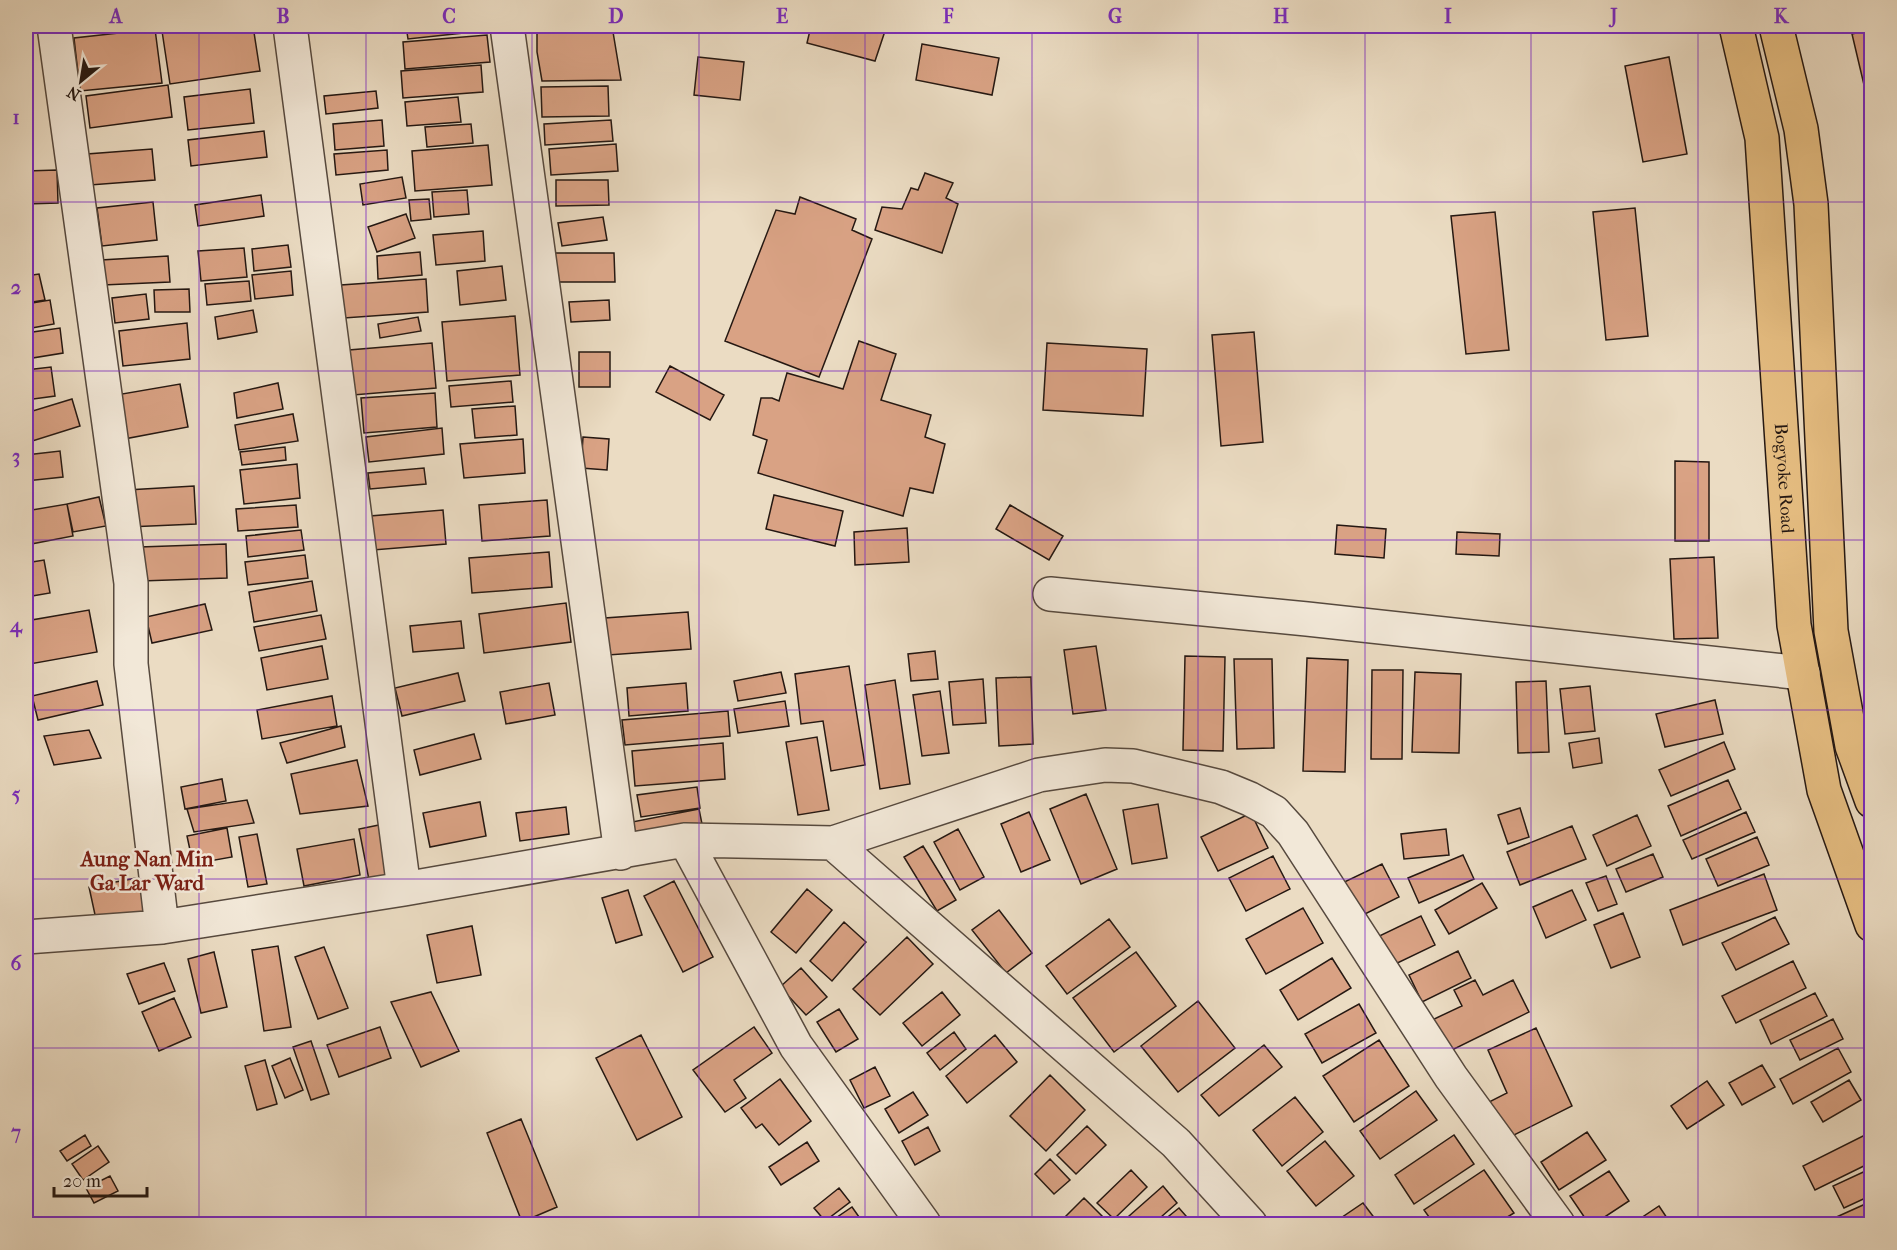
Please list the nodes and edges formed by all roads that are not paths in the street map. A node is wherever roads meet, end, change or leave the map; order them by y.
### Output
1 (54, 26) edge
2 (290, 26) edge
3 (507, 26) edge
4 (1736, 26) edge
5 (1776, 26) edge
6 (1050, 594) dead end
7 (1803, 673) junction
8 (1872, 801) edge
9 (685, 840) junction
10 (833, 843) junction
11 (621, 853) junction
12 (404, 889) junction
13 (1872, 925) edge
14 (162, 927) junction
15 (26, 938) edge
16 (924, 1224) edge
17 (1250, 1224) edge
18 (1558, 1224) edge

1 - 14 street
2 - 12 street
3 - 11 street
4 - 7 main road, Bogyoke Road
5 - 8 main road
6 - 7 street
7 - 13 main road, Bogyoke Road
9 - 10 street
9 - 11 street
9 - 16 street
10 - 17 street
10 - 18 street
11 - 12 street
12 - 14 street
14 - 15 street

